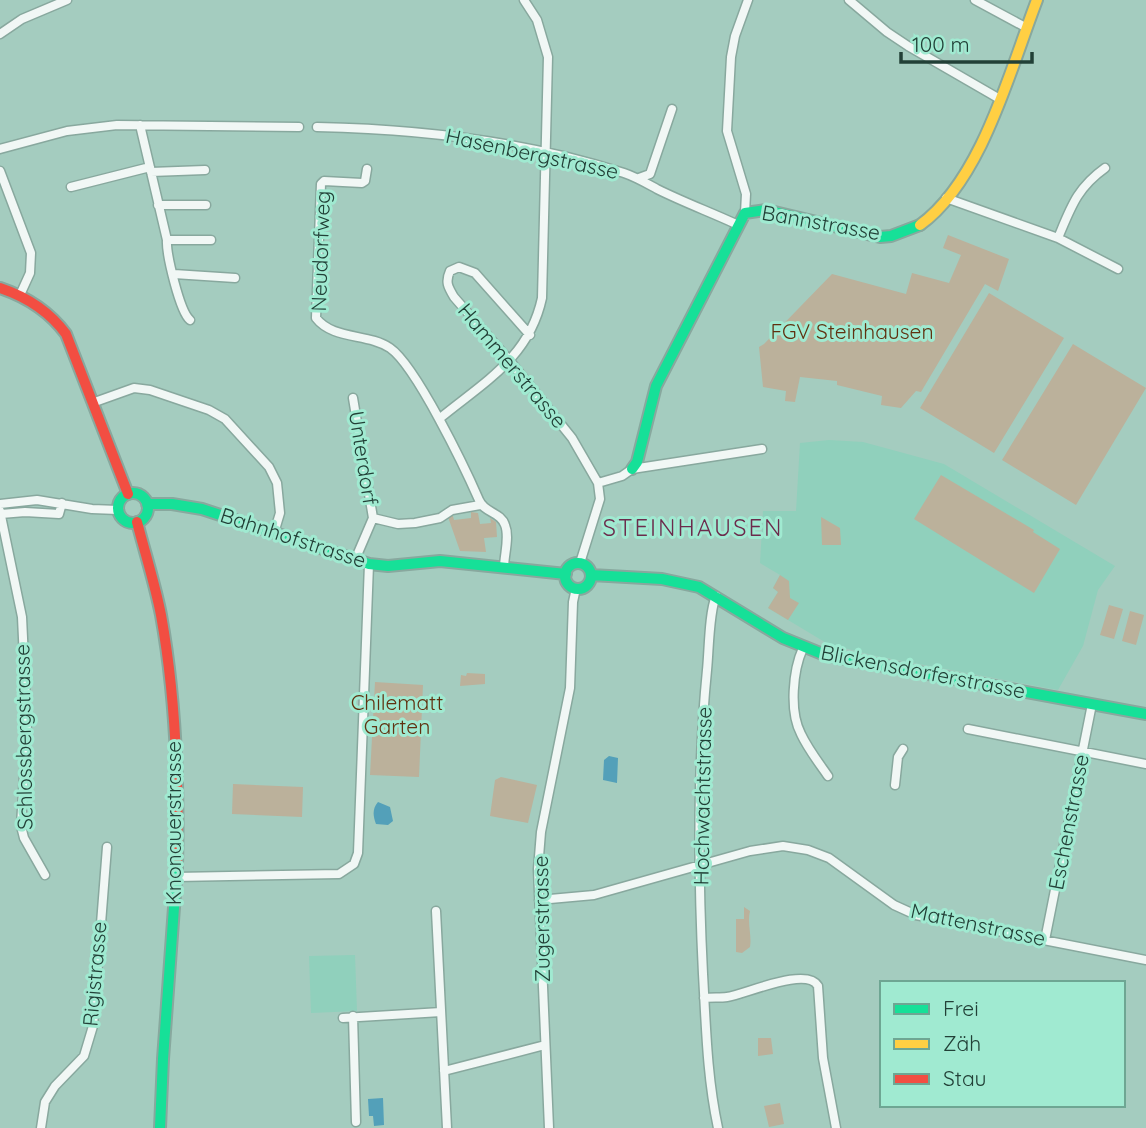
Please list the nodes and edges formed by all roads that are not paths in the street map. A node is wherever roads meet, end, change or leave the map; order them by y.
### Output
1 (67, 0) edge
2 (524, 0) edge
3 (748, 0) edge
4 (849, 0) edge
5 (975, 0) edge
6 (1037, 0) edge
7 (1027, 28) junction
8 (0, 34) edge
9 (998, 98) junction
10 (672, 109) dead end
11 (140, 125) junction
12 (299, 127) dead end
13 (317, 127) dead end
14 (0, 149) edge
15 (547, 153) junction
16 (1105, 167) dead end
17 (150, 169) junction
18 (367, 169) dead end
19 (205, 170) dead end
20 (0, 171) edge
21 (639, 178) junction
22 (71, 187) dead end
23 (946, 198) junction
24 (158, 205) junction
25 (206, 205) dead end
26 (745, 213) junction
27 (736, 224) junction
28 (1058, 238) junction
29 (167, 240) junction
30 (211, 240) dead end
31 (1118, 269) dead end
32 (174, 274) junction
33 (235, 278) dead end
34 (0, 288) edge
35 (20, 295) junction
36 (190, 320) dead end
37 (530, 335) junction
38 (510, 361) junction
39 (353, 398) dead end
40 (92, 403) junction
41 (439, 419) junction
42 (762, 449) dead end
43 (632, 469) junction
44 (598, 483) junction
45 (128, 494) junction
46 (62, 503) junction
47 (0, 504) edge
48 (147, 504) junction
49 (480, 505) junction
50 (118, 510) junction
51 (0, 513) edge
52 (373, 518) junction
53 (136, 522) junction
54 (274, 533) junction
55 (355, 560) junction
56 (580, 563) junction
57 (369, 564) junction
58 (504, 568) junction
59 (566, 574) junction
60 (591, 575) junction
61 (576, 588) junction
62 (716, 596) junction
63 (803, 648) junction
64 (1092, 704) junction
65 (1146, 714) edge
66 (968, 729) dead end
67 (903, 750) dead end
68 (1083, 752) junction
69 (1146, 764) edge
70 (828, 776) dead end
71 (895, 785) dead end
72 (107, 847) dead end
73 (700, 864) junction
74 (45, 875) dead end
75 (176, 877) junction
76 (539, 900) junction
77 (436, 911) dead end
78 (1045, 940) junction
79 (1146, 960) edge
80 (705, 998) junction
81 (441, 1012) junction
82 (545, 1045) junction
83 (444, 1072) junction
84 (356, 1122) dead end
85 (41, 1128) edge
86 (160, 1128) edge
87 (447, 1128) edge
88 (550, 1128) edge
89 (718, 1128) edge
90 (836, 1128) edge

1 - 8 street
2 - 15 street
3 - 26 street
4 - 9 street
5 - 7 street
6 - 7 street, Bannstrasse
7 - 9 street, Bannstrasse
9 - 23 street, Bannstrasse
10 - 21 street
11 - 12 street
11 - 14 street
11 - 17 street
13 - 15 street, Hasenbergstrasse
15 - 21 street, Hasenbergstrasse
15 - 37 street
16 - 28 street
17 - 19 street
17 - 22 street
17 - 24 street
18 - 41 street, Neudorfweg
20 - 35 street
21 - 27 street, Hasenbergstrasse
23 - 26 street, Bannstrasse
23 - 28 street
24 - 25 street
24 - 29 street
26 - 27 street, Bannstrasse
27 - 43 street, Bannstrasse
28 - 31 street
29 - 30 street
29 - 32 street
32 - 33 street
32 - 36 street
34 - 35 street
35 - 40 street
37 - 38 street
37 - 38 street, Hammerstrasse
38 - 41 street
38 - 44 street, Hammerstrasse
39 - 52 street, Unterdorf
40 - 45 street
40 - 54 street
41 - 49 street
42 - 43 street
43 - 44 street
44 - 56 street
45 - 48 street
45 - 50 street
46 - 47 street
46 - 50 street
46 - 51 street
48 - 53 street
48 - 54 street, Bahnhofstrasse
49 - 52 street
49 - 58 street
50 - 53 street
51 - 74 street, Schlossbergstrasse
52 - 55 street
53 - 75 street, Knonauerstrasse
54 - 55 street, Bahnhofstrasse
55 - 57 street, Bahnhofstrasse
56 - 59 street
56 - 60 street
57 - 58 street, Bahnhofstrasse
57 - 75 street
58 - 59 street, Bahnhofstrasse
59 - 61 street
60 - 61 street
60 - 62 street, Blickensdorferstrasse
61 - 76 street, Zugerstrasse
62 - 63 street, Blickensdorferstrasse
62 - 73 street, Hochwachtstrasse
63 - 64 street, Blickensdorferstrasse
63 - 70 street
64 - 65 street, Blickensdorferstrasse
64 - 68 street, Eschenstrasse
66 - 68 street
67 - 71 street
68 - 69 street
68 - 78 street, Eschenstrasse
72 - 85 street, Rigistrasse
73 - 76 street, Mattenstrasse
73 - 78 street, Mattenstrasse
73 - 80 street, Hochwachtstrasse
75 - 86 street, Knonauerstrasse
76 - 82 street, Zugerstrasse
77 - 81 street
78 - 79 street, Mattenstrasse
80 - 89 street, Hochwachtstrasse
80 - 90 street
81 - 83 street
81 - 84 street
82 - 83 street
82 - 88 street, Zugerstrasse
83 - 87 street

